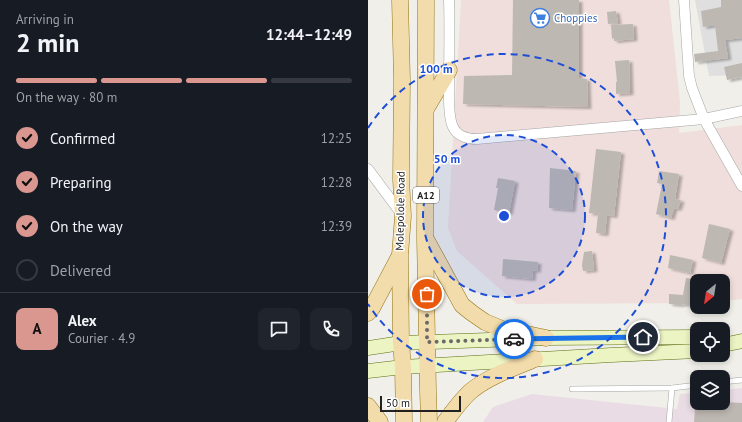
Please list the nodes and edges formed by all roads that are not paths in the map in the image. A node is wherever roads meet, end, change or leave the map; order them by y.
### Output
1 (400, 0) edge
2 (426, 0) edge
3 (449, 0) edge
4 (684, 0) edge
5 (449, 70) junction
6 (426, 109) junction
7 (742, 111) edge
8 (704, 119) junction
9 (368, 168) edge
10 (742, 186) edge
11 (402, 216) junction
12 (425, 238) junction
13 (400, 255) junction
14 (368, 313) edge
15 (690, 337) edge
16 (546, 338) junction
17 (730, 340) edge
18 (742, 341) edge
19 (427, 342) junction
20 (401, 343) junction
21 (730, 344) edge
22 (368, 348) edge
23 (690, 351) edge
24 (535, 359) junction
25 (427, 365) junction
26 (403, 367) junction
27 (368, 371) edge
28 (742, 380) edge
29 (730, 381) edge
30 (690, 386) edge
31 (672, 388) junction
32 (572, 389) dead end
33 (368, 406) edge
34 (380, 422) edge
35 (404, 422) edge
36 (429, 422) edge
37 (445, 422) edge
38 (669, 422) edge

1 - 11 main road, Molepolole Road / A12
2 - 6 main road, A12
3 - 5 street
4 - 8 street
5 - 6 main road
5 - 8 street
6 - 12 main road, A12
7 - 8 street
8 - 10 street
9 - 11 street
11 - 13 main road, Molepolole Road / A12
12 - 16 main road
12 - 19 main road, A12
13 - 14 main road
13 - 20 main road, Molepolole Road / A12
15 - 16 main road
16 - 19 main road
17 - 18 main road
18 - 21 main road
19 - 20 main road
19 - 25 main road, A12
20 - 22 main road
20 - 26 main road, Molepolole Road / A12
23 - 24 main road
24 - 25 main road
24 - 37 main road
25 - 26 main road
25 - 36 main road, A12
26 - 27 main road
26 - 35 main road, Molepolole Road / A12
28 - 29 lane
30 - 31 lane
31 - 32 lane
31 - 38 lane
33 - 34 main road

